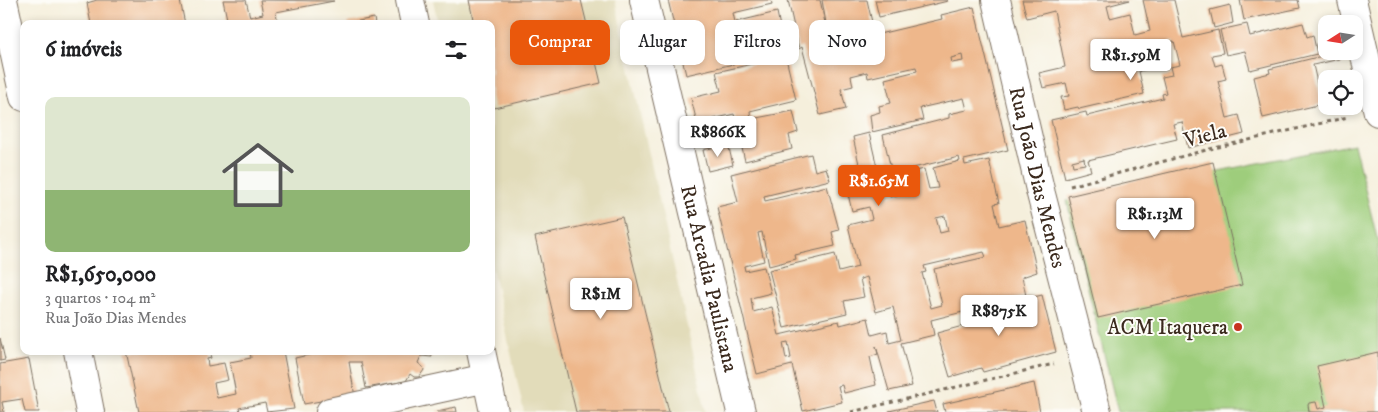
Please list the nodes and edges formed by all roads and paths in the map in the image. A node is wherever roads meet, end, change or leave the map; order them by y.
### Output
1 (3, 0) edge
2 (410, 0) edge
3 (644, 0) edge
4 (996, 0) edge
5 (1352, 0) edge
6 (414, 20) edge
7 (20, 79) edge
8 (1378, 111) edge
9 (1041, 194) junction
10 (79, 355) edge
11 (482, 355) edge
12 (1084, 357) junction
13 (487, 378) junction
14 (90, 412) edge
15 (330, 412) edge
16 (494, 412) edge
17 (741, 412) edge
18 (850, 412) edge
19 (1097, 412) edge

1 - 7 street
2 - 6 street
3 - 17 street, Rua Arcadia Paulistana
4 - 9 street, Rua João Dias Mendes
5 - 8 street
8 - 9 path, Viela
9 - 12 street, Rua João Dias Mendes
10 - 14 street
11 - 13 street
12 - 18 path
12 - 19 street, Rua João Dias Mendes
13 - 15 street
13 - 16 street

